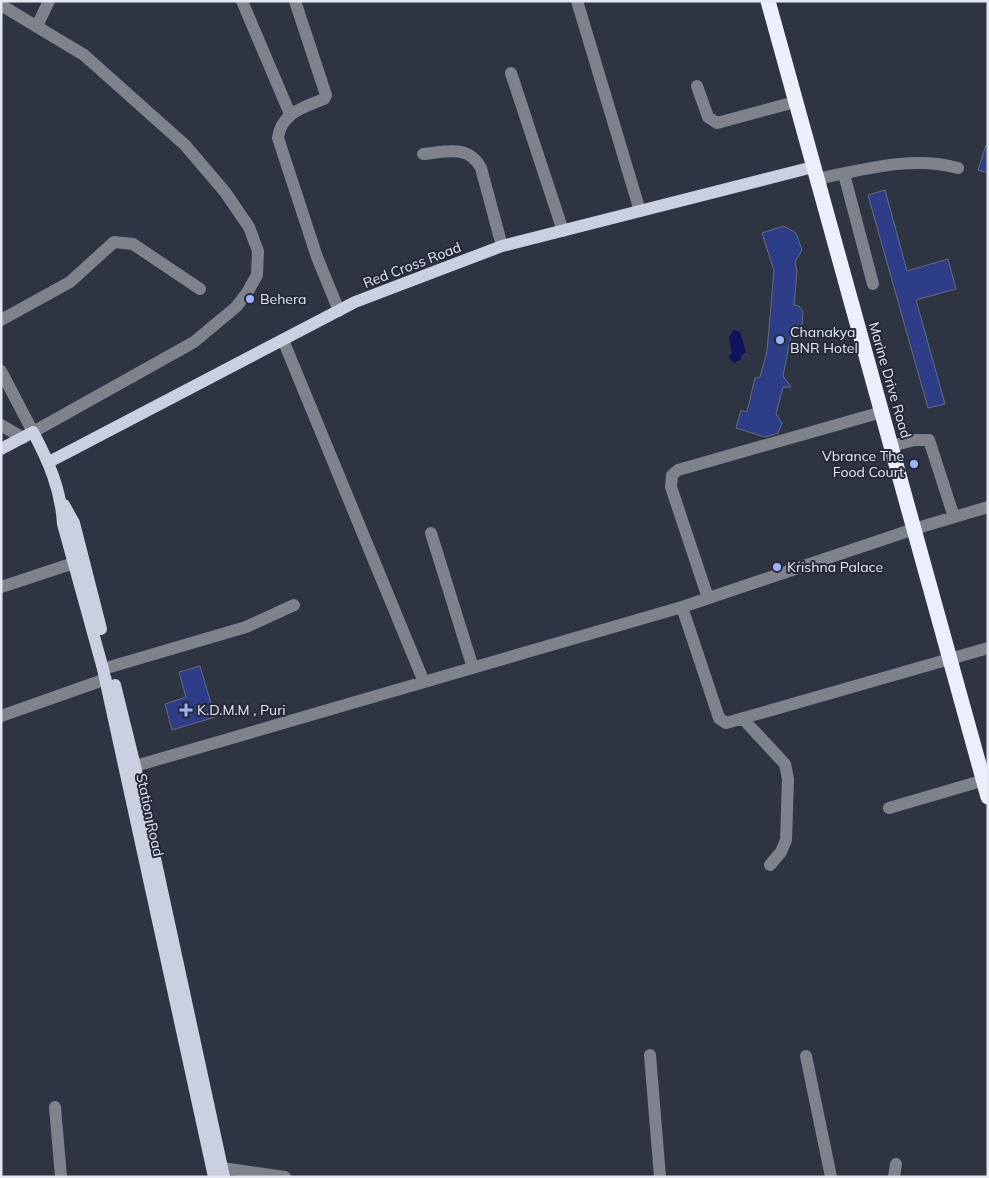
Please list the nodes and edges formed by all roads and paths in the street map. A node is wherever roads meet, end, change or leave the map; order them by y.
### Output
1 (49, 1) edge
2 (242, 1) edge
3 (295, 1) edge
4 (577, 1) edge
5 (768, 1) edge
6 (1, 6) edge
7 (38, 26) junction
8 (511, 73) dead end
9 (697, 86) dead end
10 (795, 102) junction
11 (290, 114) junction
12 (423, 154) dead end
13 (958, 168) dead end
14 (815, 173) junction
15 (844, 174) junction
16 (640, 211) junction
17 (563, 231) junction
18 (502, 246) junction
19 (873, 284) dead end
20 (200, 289) dead end
21 (339, 311) junction
22 (1, 320) edge
23 (283, 340) junction
24 (1, 371) edge
25 (882, 412) junction
26 (1, 425) edge
27 (28, 435) junction
28 (891, 446) junction
29 (1, 449) edge
30 (49, 462) junction
31 (62, 501) junction
32 (988, 507) edge
33 (954, 517) junction
34 (914, 529) junction
35 (431, 533) dead end
36 (74, 563) junction
37 (1, 587) edge
38 (708, 598) junction
39 (294, 605) dead end
40 (682, 607) junction
41 (988, 648) edge
42 (950, 660) junction
43 (473, 668) junction
44 (107, 671) junction
45 (424, 682) junction
46 (1, 716) edge
47 (743, 719) junction
48 (130, 768) junction
49 (986, 780) edge
50 (988, 797) edge
51 (889, 808) dead end
52 (770, 865) dead end
53 (650, 1055) dead end
54 (806, 1056) dead end
55 (55, 1107) dead end
56 (896, 1164) dead end
57 (220, 1174) edge
58 (61, 1177) edge
59 (285, 1177) edge
60 (660, 1177) edge
61 (831, 1177) edge
62 (894, 1177) edge

1 - 7 street
2 - 11 street
3 - 11 street
4 - 16 street
5 - 10 highway, Marine Drive Road
6 - 7 street
7 - 27 street
8 - 17 street
9 - 10 street
10 - 14 highway, Marine Drive Road
11 - 21 street
12 - 18 street
13 - 15 street
14 - 15 street
14 - 16 main road, Red Cross Road
14 - 25 highway, Marine Drive Road
15 - 19 street
16 - 17 main road, Red Cross Road
17 - 18 main road, Red Cross Road
18 - 21 main road, Red Cross Road
20 - 22 street
21 - 23 main road, Red Cross Road
23 - 30 main road, Red Cross Road
23 - 45 street
24 - 27 street
25 - 28 highway, Marine Drive Road
25 - 38 street
26 - 27 street
27 - 29 main road
27 - 30 main road, Station Road
28 - 33 street
28 - 34 highway, Marine Drive Road
30 - 31 main road, Station Road
31 - 36 main road, Station Road
31 - 44 main road
32 - 33 street
33 - 34 street
34 - 38 street
34 - 42 highway, Marine Drive Road
35 - 43 street
36 - 37 street
36 - 44 main road, Station Road
38 - 40 street
39 - 44 street
40 - 43 street
40 - 47 street
41 - 42 street
42 - 47 street
42 - 49 highway, Marine Drive Road
43 - 45 street
44 - 46 street
44 - 48 main road, Station Road
45 - 48 street
47 - 52 street
48 - 57 main road, Station Road
49 - 50 highway, Marine Drive Road
49 - 51 street
53 - 60 street
54 - 61 street
55 - 58 street
56 - 62 street
57 - 59 street

